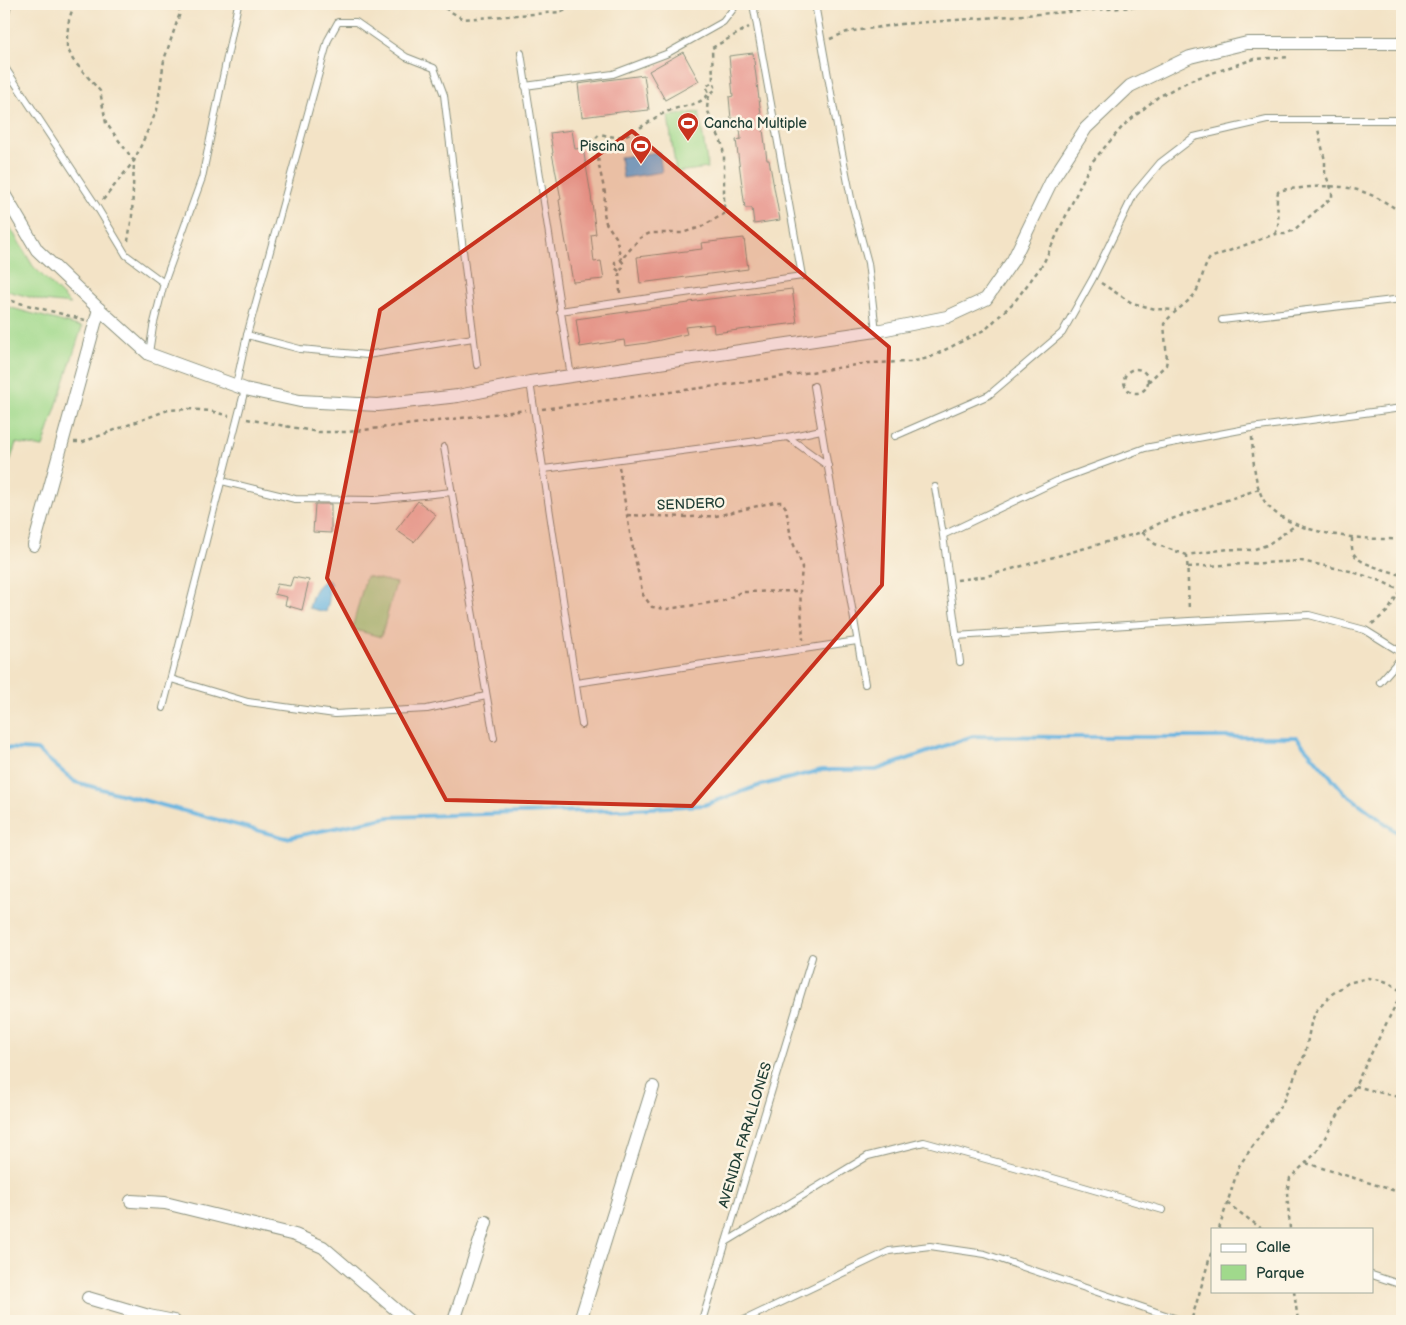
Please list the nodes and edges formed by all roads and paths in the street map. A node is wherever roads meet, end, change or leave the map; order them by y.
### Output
1 (8, 4) edge
2 (74, 4) edge
3 (180, 4) edge
4 (238, 4) edge
5 (438, 4) edge
6 (583, 4) edge
7 (737, 4) edge
8 (753, 4) edge
9 (815, 4) edge
10 (1176, 4) edge
11 (4, 23) edge
12 (756, 23) junction
13 (822, 42) junction
14 (1402, 43) edge
15 (521, 53) dead end
16 (1290, 57) dead end
17 (4, 66) edge
18 (713, 82) junction
19 (525, 86) junction
20 (1316, 120) junction
21 (1402, 120) edge
22 (134, 161) junction
23 (1330, 187) junction
24 (4, 194) edge
25 (97, 207) junction
26 (1402, 213) edge
27 (1275, 234) junction
28 (126, 255) junction
29 (621, 260) junction
30 (619, 271) junction
31 (1093, 278) junction
32 (164, 284) junction
33 (4, 299) edge
34 (1402, 299) edge
35 (621, 302) junction
36 (99, 309) junction
37 (1177, 310) junction
38 (560, 311) junction
39 (1222, 320) dead end
40 (95, 323) junction
41 (876, 331) junction
42 (247, 335) junction
43 (473, 338) junction
44 (149, 354) junction
45 (477, 365) dead end
46 (571, 377) junction
47 (530, 382) junction
48 (1148, 382) junction
49 (814, 386) dead end
50 (240, 387) junction
51 (1402, 408) edge
52 (535, 410) junction
53 (238, 418) junction
54 (1251, 428) junction
55 (822, 430) junction
56 (895, 436) dead end
57 (788, 437) junction
58 (62, 443) junction
59 (444, 447) dead end
60 (618, 458) junction
61 (828, 466) junction
62 (544, 468) junction
63 (222, 481) junction
64 (935, 487) dead end
65 (1259, 490) junction
66 (452, 492) junction
67 (627, 515) junction
68 (1297, 524) junction
69 (1142, 532) junction
70 (943, 535) junction
71 (1352, 538) junction
72 (1402, 539) edge
73 (34, 545) dead end
74 (1187, 555) junction
75 (1188, 567) junction
76 (1402, 576) edge
77 (948, 581) junction
78 (1401, 588) edge
79 (800, 591) junction
80 (1189, 621) junction
81 (1365, 630) junction
82 (956, 636) junction
83 (857, 640) junction
84 (804, 649) junction
85 (1402, 655) edge
86 (960, 662) dead end
87 (171, 679) junction
88 (1380, 682) dead end
89 (576, 683) junction
90 (865, 684) dead end
91 (486, 696) junction
92 (163, 708) dead end
93 (582, 725) dead end
94 (494, 738) dead end
95 (812, 957) dead end
96 (1354, 1086) junction
97 (653, 1087) dead end
98 (1402, 1098) edge
99 (1306, 1163) junction
100 (1402, 1193) edge
101 (131, 1201) dead end
102 (1227, 1202) junction
103 (1163, 1210) dead end
104 (486, 1222) dead end
105 (1219, 1228) edge
106 (1261, 1228) edge
107 (1290, 1228) edge
108 (726, 1242) junction
109 (1211, 1253) edge
110 (1374, 1276) edge
111 (1402, 1285) edge
112 (1294, 1292) edge
113 (88, 1298) dead end
114 (174, 1321) edge
115 (409, 1321) edge
116 (454, 1321) edge
117 (580, 1321) edge
118 (702, 1321) edge
119 (742, 1321) edge
120 (1183, 1321) edge
121 (1191, 1321) edge
122 (1298, 1321) edge

1 - 11 lane
2 - 22 path
3 - 22 path
4 - 32 lane
5 - 6 path
7 - 19 lane
8 - 12 lane
9 - 13 lane
10 - 13 path
12 - 18 path
12 - 35 lane
13 - 41 lane
14 - 41 street
15 - 19 lane
16 - 52 path
17 - 25 lane
18 - 29 path
18 - 29 path
19 - 38 lane
20 - 21 lane
20 - 23 path
20 - 31 lane
22 - 25 path
22 - 28 path
23 - 26 path
23 - 27 path
23 - 27 path
24 - 36 street
25 - 28 lane
27 - 37 path
28 - 32 lane
29 - 30 path
29 - 30 path
30 - 35 path
31 - 37 path
31 - 56 lane
32 - 44 lane
33 - 40 path
34 - 39 lane
35 - 38 lane
36 - 40 street
36 - 44 street
37 - 48 path
38 - 46 lane
40 - 58 street
41 - 46 street
42 - 43 lane
42 - 43 lane
42 - 50 lane
43 - 45 lane
44 - 50 street
46 - 47 street
47 - 50 street
47 - 52 lane
48 - 48 path
49 - 55 lane
50 - 53 lane
51 - 54 lane
52 - 53 path
52 - 62 lane
53 - 58 path
53 - 63 lane
54 - 65 path
54 - 70 lane
55 - 57 lane
55 - 61 lane
57 - 60 lane
57 - 61 lane
58 - 73 street
59 - 66 lane
60 - 62 lane
60 - 67 path
61 - 83 lane
62 - 89 lane
63 - 66 lane
63 - 87 lane
64 - 70 lane
65 - 68 path
65 - 69 path
66 - 91 lane
67 - 79 path
67 - 79 path, SENDERO
68 - 71 path
68 - 74 path
69 - 74 path
69 - 77 path
70 - 77 lane
71 - 72 path
71 - 76 path
74 - 75 path
75 - 78 path
75 - 80 path
77 - 82 lane
78 - 81 path
79 - 84 path, SENDERO
80 - 81 lane
80 - 82 lane
81 - 85 lane
82 - 86 lane
83 - 84 lane
83 - 90 lane
84 - 89 lane
85 - 88 lane
87 - 91 lane
87 - 92 lane
89 - 93 lane
91 - 94 lane
95 - 108 lane, AVENIDA FARALLONES
96 - 98 path
96 - 99 path
96 - 102 path
97 - 117 street
99 - 100 path
99 - 107 path
101 - 115 street
102 - 105 path
102 - 106 path
103 - 108 lane
104 - 116 street
108 - 118 lane, AVENIDA FARALLONES
109 - 121 path
110 - 111 lane
112 - 122 path
113 - 114 street
119 - 120 lane

